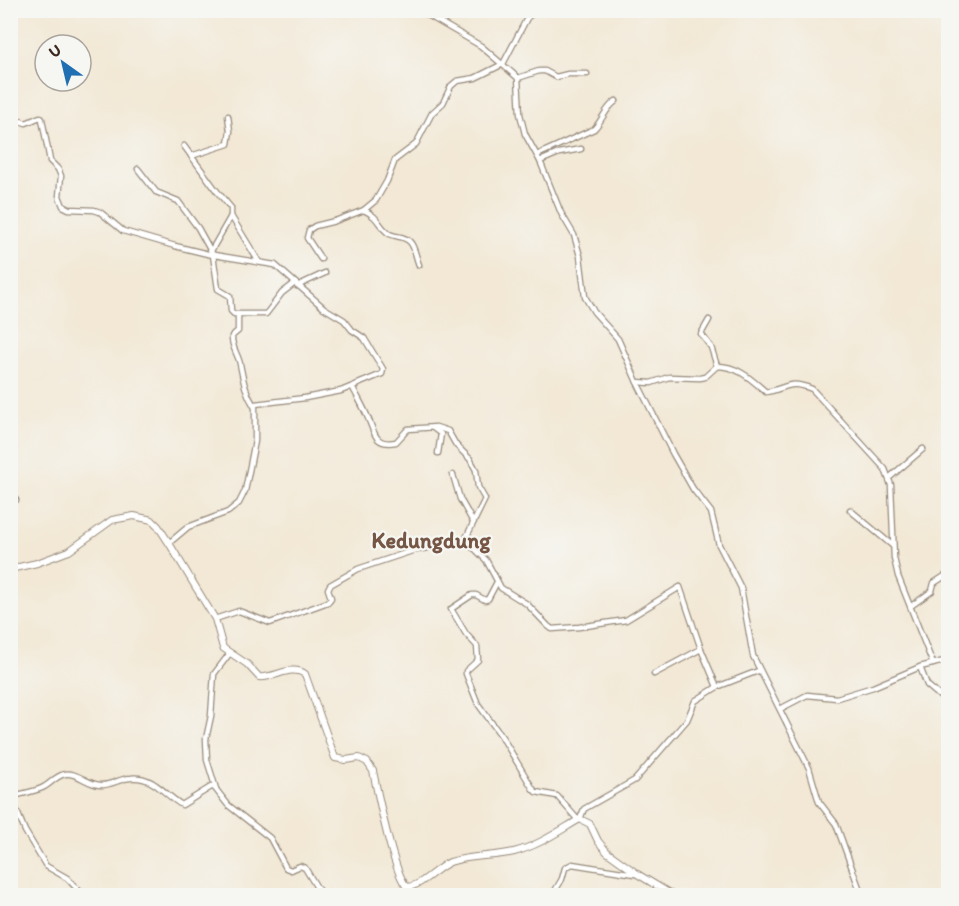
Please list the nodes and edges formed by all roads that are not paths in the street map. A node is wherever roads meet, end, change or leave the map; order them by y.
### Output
1 (419, 10) edge
2 (536, 10) edge
3 (503, 64) junction
4 (587, 74) dead end
5 (518, 78) junction
6 (10, 97) edge
7 (616, 101) dead end
8 (228, 116) dead end
9 (184, 146) dead end
10 (581, 149) dead end
11 (537, 155) junction
12 (191, 156) junction
13 (540, 161) junction
14 (138, 169) dead end
15 (364, 210) junction
16 (231, 216) junction
17 (212, 253) junction
18 (321, 259) dead end
19 (259, 262) junction
20 (419, 265) dead end
21 (325, 273) dead end
22 (296, 284) junction
23 (238, 316) junction
24 (709, 320) dead end
25 (717, 366) junction
26 (637, 382) junction
27 (353, 388) junction
28 (254, 405) junction
29 (429, 428) junction
30 (923, 449) dead end
31 (438, 453) dead end
32 (453, 475) dead end
33 (890, 478) junction
34 (850, 510) dead end
35 (473, 522) junction
36 (464, 542) junction
37 (168, 543) junction
38 (893, 546) junction
39 (10, 570) edge
40 (948, 574) edge
41 (497, 582) junction
42 (911, 606) junction
43 (215, 619) junction
44 (701, 649) junction
45 (230, 653) junction
46 (948, 660) edge
47 (933, 664) junction
48 (920, 667) junction
49 (758, 671) junction
50 (654, 674) dead end
51 (717, 687) junction
52 (948, 703) edge
53 (780, 709) junction
54 (216, 789) junction
55 (11, 797) edge
56 (579, 820) junction
57 (640, 876) junction
58 (84, 896) edge
59 (322, 896) edge
60 (552, 896) edge
61 (674, 896) edge
62 (862, 896) edge

1 - 3 street
2 - 3 street
3 - 5 street
3 - 15 street
4 - 5 street
5 - 11 street
6 - 17 street
7 - 11 street
8 - 12 street
9 - 12 street
10 - 13 street
11 - 13 street
12 - 16 street
13 - 26 street
14 - 17 street
15 - 18 street
15 - 20 street
16 - 17 street
16 - 19 street
17 - 19 street
17 - 23 street
19 - 22 street
21 - 22 street
22 - 23 street
22 - 27 street
23 - 28 street
24 - 25 street
25 - 26 street
25 - 33 street
26 - 49 street
27 - 28 street
27 - 29 street
28 - 37 street
29 - 31 street
29 - 35 street
30 - 33 street
32 - 35 street
33 - 38 street
34 - 38 street
35 - 36 street
36 - 41 street
36 - 43 street
37 - 39 street
37 - 43 street
38 - 42 street
40 - 42 street
41 - 44 street
41 - 56 street
42 - 47 street
43 - 45 street
44 - 50 street
44 - 51 street
45 - 54 street
45 - 56 street
46 - 47 street
47 - 48 street
48 - 52 street
48 - 53 street
49 - 51 street
49 - 53 street
51 - 56 street
53 - 62 street
54 - 55 street
54 - 59 street
55 - 58 street
56 - 57 street
57 - 60 street
57 - 61 street

